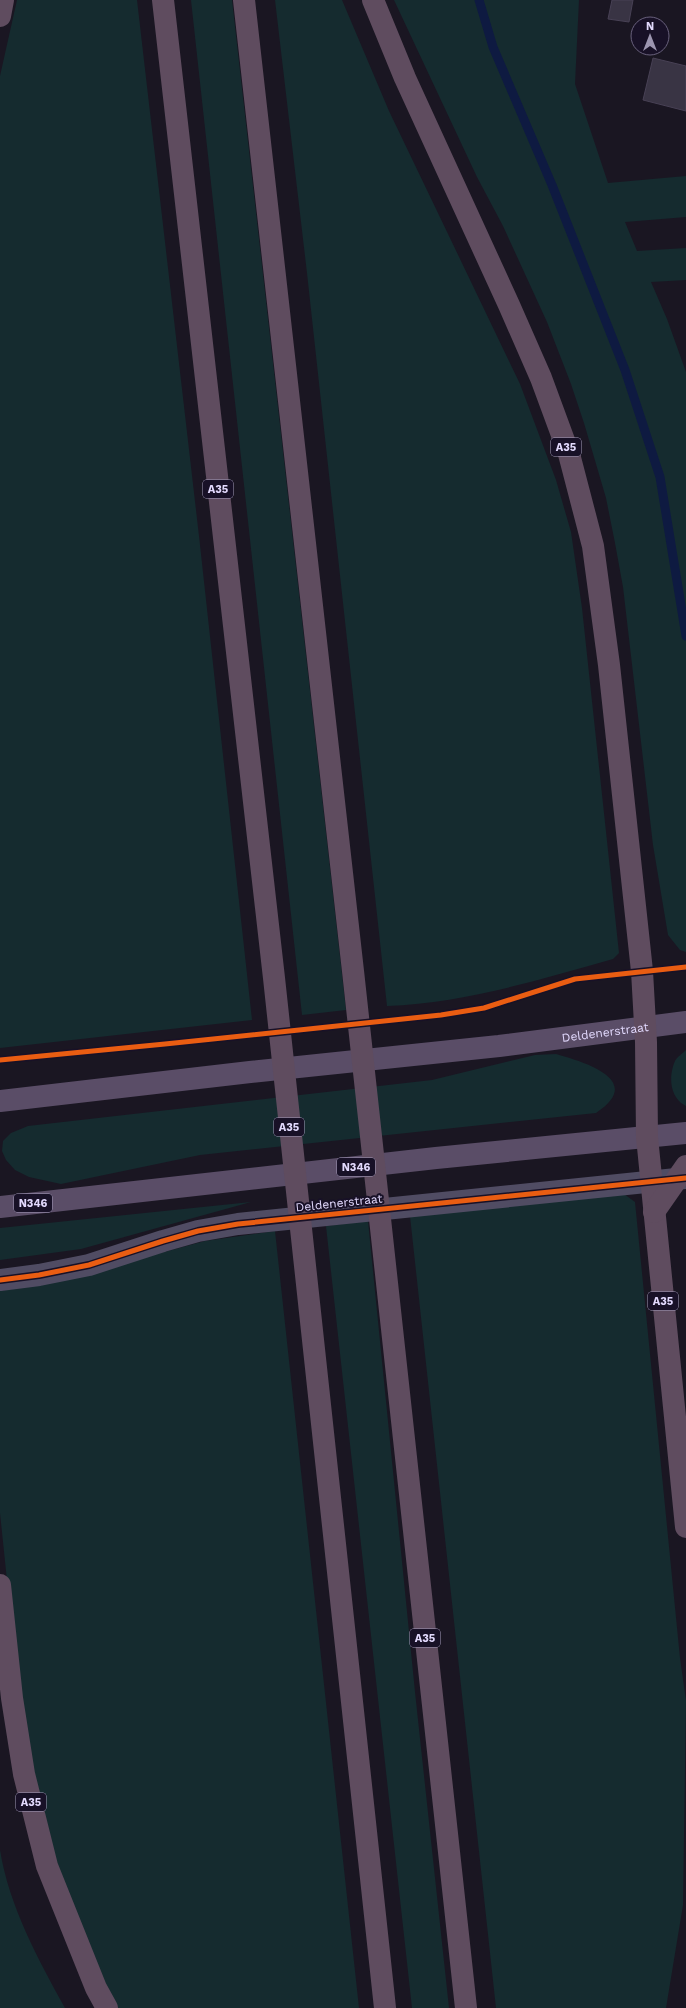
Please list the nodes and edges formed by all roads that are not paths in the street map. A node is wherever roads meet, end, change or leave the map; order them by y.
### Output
1 (4, 0) edge
2 (163, 0) edge
3 (244, 0) edge
4 (372, 0) edge
5 (0, 16) edge
6 (686, 1022) edge
7 (646, 1027) junction
8 (0, 1102) edge
9 (686, 1133) edge
10 (647, 1137) junction
11 (683, 1174) edge
12 (650, 1180) junction
13 (0, 1207) edge
14 (654, 1212) junction
15 (0, 1280) edge
16 (686, 1527) edge
17 (0, 1585) edge
18 (107, 2008) edge
19 (385, 2008) edge
20 (466, 2008) edge

1 - 5 highway
2 - 19 highway, A35
3 - 20 highway, A35
4 - 7 highway, A35
6 - 7 main road, Deldenerstraat
7 - 8 main road, Deldenerstraat
7 - 10 highway, A35
9 - 10 main road, N346
10 - 12 highway, A35
10 - 13 main road, N346
11 - 12 street, Deldenerstraat
11 - 14 highway
12 - 14 highway, A35
12 - 15 street, Deldenerstraat
14 - 16 highway, A35
17 - 18 highway, A35

